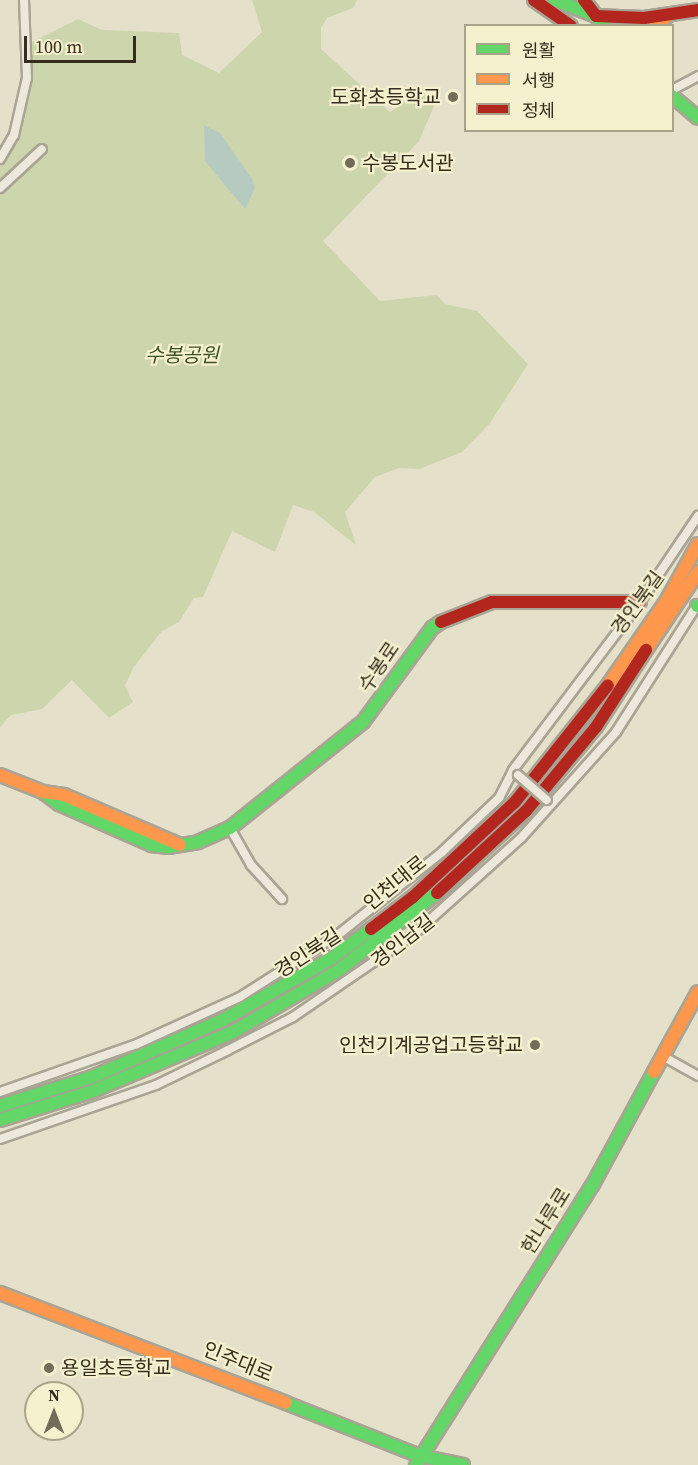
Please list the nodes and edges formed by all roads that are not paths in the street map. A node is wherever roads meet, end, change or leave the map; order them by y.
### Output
1 (24, 0) edge
2 (534, 0) edge
3 (555, 0) edge
4 (584, 0) edge
5 (698, 10) edge
6 (670, 14) junction
7 (600, 21) edge
8 (568, 24) edge
9 (658, 24) edge
10 (698, 76) edge
11 (674, 89) edge
12 (674, 98) edge
13 (698, 118) edge
14 (42, 149) dead end
15 (0, 159) edge
16 (0, 188) edge
17 (698, 516) edge
18 (698, 544) edge
19 (698, 572) edge
20 (640, 602) junction
21 (698, 606) edge
22 (516, 772) junction
23 (0, 775) edge
24 (549, 802) junction
25 (230, 828) junction
26 (282, 899) dead end
27 (698, 992) edge
28 (663, 1057) junction
29 (698, 1076) edge
30 (0, 1092) edge
31 (0, 1106) edge
32 (0, 1120) edge
33 (0, 1139) edge
34 (0, 1293) edge
35 (418, 1460) edge
36 (463, 1465) edge

1 - 15 street
2 - 8 main road
3 - 7 main road
4 - 7 main road
5 - 6 main road
6 - 7 main road
6 - 9 main road
10 - 11 street
12 - 13 main road
14 - 16 street
17 - 20 street, 경인북길
18 - 31 main road, 인천대로
19 - 32 main road, 인천대로
20 - 22 street, 경인북길
20 - 25 main road, 수봉로
21 - 24 street, 경인남길
22 - 24 street, bridge
22 - 30 street, 경인북길
23 - 25 main road, 수봉로
24 - 33 street, 경인남길
25 - 26 street
27 - 28 main road, 한나루로
28 - 29 street
28 - 35 main road, 한나루로
34 - 35 main road, 인주대로
35 - 36 main road, 인주대로

